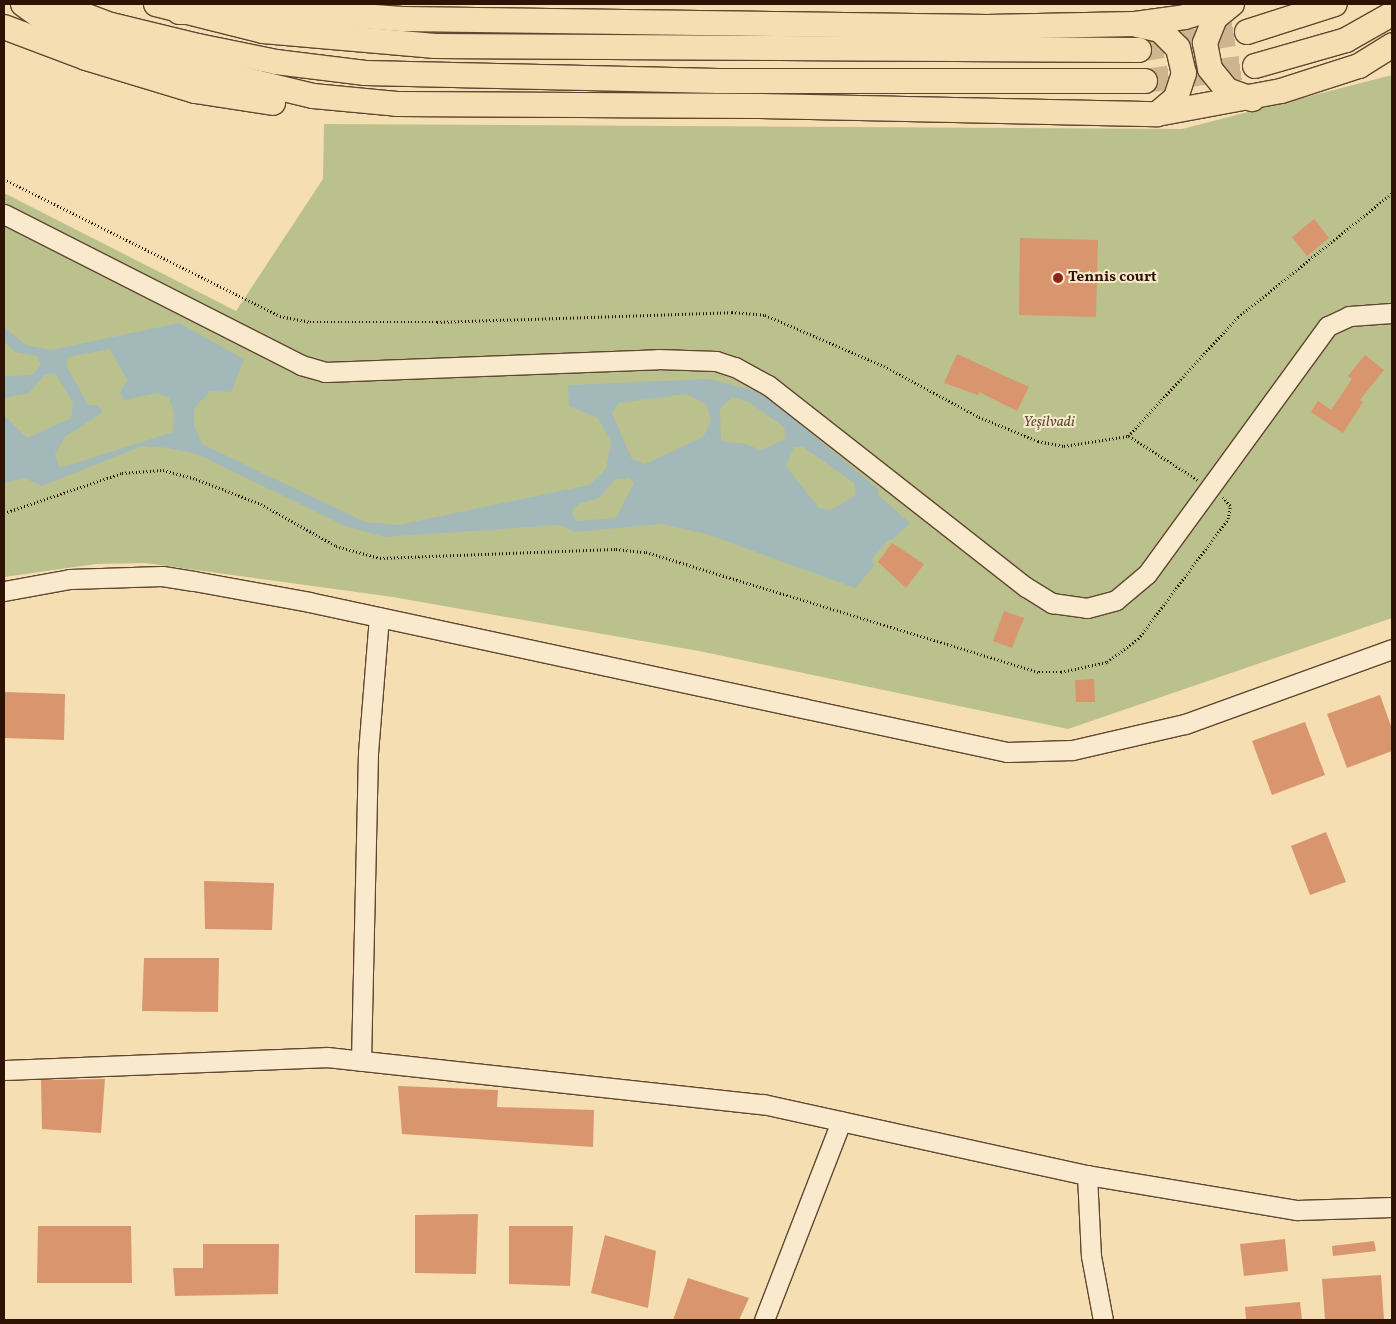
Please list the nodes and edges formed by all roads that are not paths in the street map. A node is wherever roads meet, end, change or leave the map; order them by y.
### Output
1 (23, 4) edge
2 (55, 4) edge
3 (156, 4) edge
4 (1227, 4) edge
5 (1232, 4) edge
6 (1334, 4) edge
7 (179, 12) junction
8 (1392, 14) edge
9 (1135, 24) junction
10 (4, 27) edge
11 (1246, 32) tunnel mouth
12 (1392, 45) edge
13 (1139, 50) tunnel mouth
14 (1254, 66) tunnel mouth
15 (1145, 81) tunnel mouth
16 (313, 96) junction
17 (1252, 99) junction
18 (1157, 114) junction
19 (4, 214) edge
20 (1392, 313) edge
21 (4, 591) edge
22 (378, 617) junction
23 (1392, 649) edge
24 (361, 1061) junction
25 (4, 1070) edge
26 (841, 1121) junction
27 (1087, 1175) junction
28 (1392, 1207) edge
29 (764, 1320) edge
30 (1104, 1320) edge

1 - 16 main road
2 - 15 main road
3 - 7 main road
4 - 9 main road
5 - 17 main road
6 - 11 main road
7 - 9 main road
7 - 13 main road
8 - 14 main road
9 - 18 main road
10 - 16 main road
12 - 17 main road
16 - 18 main road
17 - 18 main road
19 - 20 street
21 - 22 street
22 - 23 street
22 - 24 street
24 - 25 street
24 - 26 street
26 - 27 street
26 - 29 street
27 - 28 street
27 - 30 street

